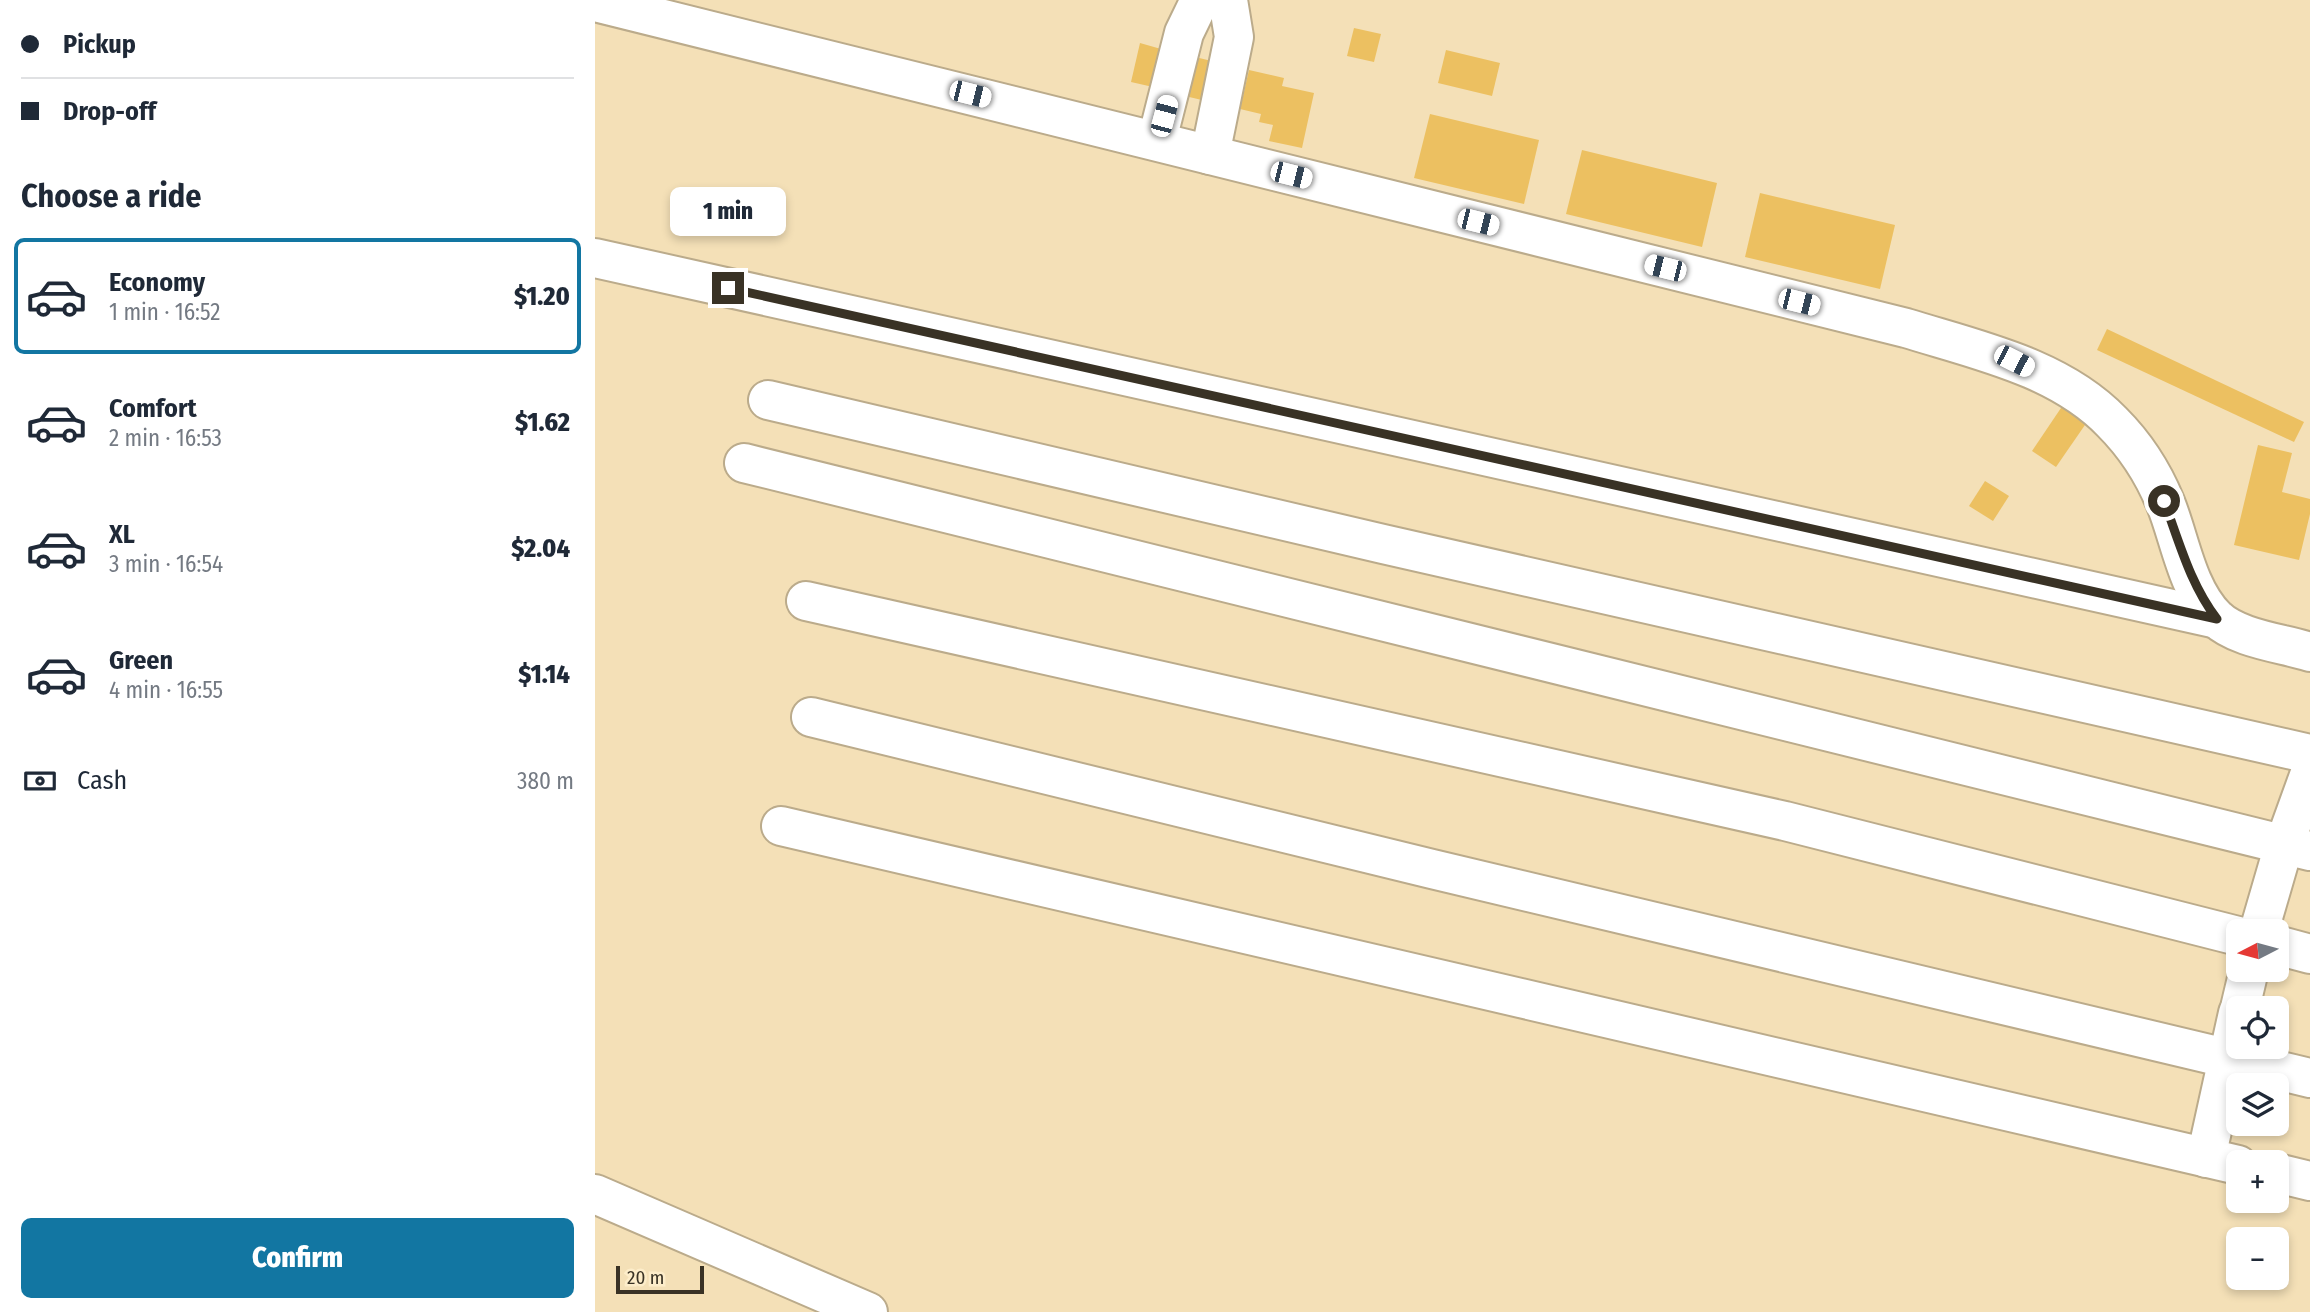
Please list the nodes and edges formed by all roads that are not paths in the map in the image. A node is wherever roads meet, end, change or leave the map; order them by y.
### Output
1 (1200, 0) edge
2 (1228, 0) edge
3 (595, 2) edge
4 (1157, 140) junction
5 (1210, 155) junction
6 (595, 258) edge
7 (768, 400) dead end
8 (744, 463) dead end
9 (806, 601) dead end
10 (2217, 619) junction
11 (2310, 652) edge
12 (810, 717) dead end
13 (2310, 754) edge
14 (2310, 773) edge
15 (781, 826) dead end
16 (2297, 848) edge
17 (2264, 919) edge
18 (2226, 933) edge
19 (2289, 948) edge
20 (2310, 954) edge
21 (2226, 1058) edge
22 (2227, 1059) edge
23 (2231, 1059) edge
24 (2310, 1078) edge
25 (2222, 1161) edge
26 (2289, 1176) edge
27 (2310, 1181) edge
28 (595, 1194) edge
29 (868, 1312) edge

1 - 4 lane
2 - 5 lane
3 - 4 lane
4 - 5 lane
5 - 10 lane
6 - 10 lane
7 - 13 lane
8 - 16 lane
9 - 18 lane
10 - 11 lane
12 - 21 lane
14 - 16 lane
15 - 25 lane
16 - 17 lane
19 - 20 lane
22 - 25 lane
23 - 24 lane
26 - 27 lane
28 - 29 lane

